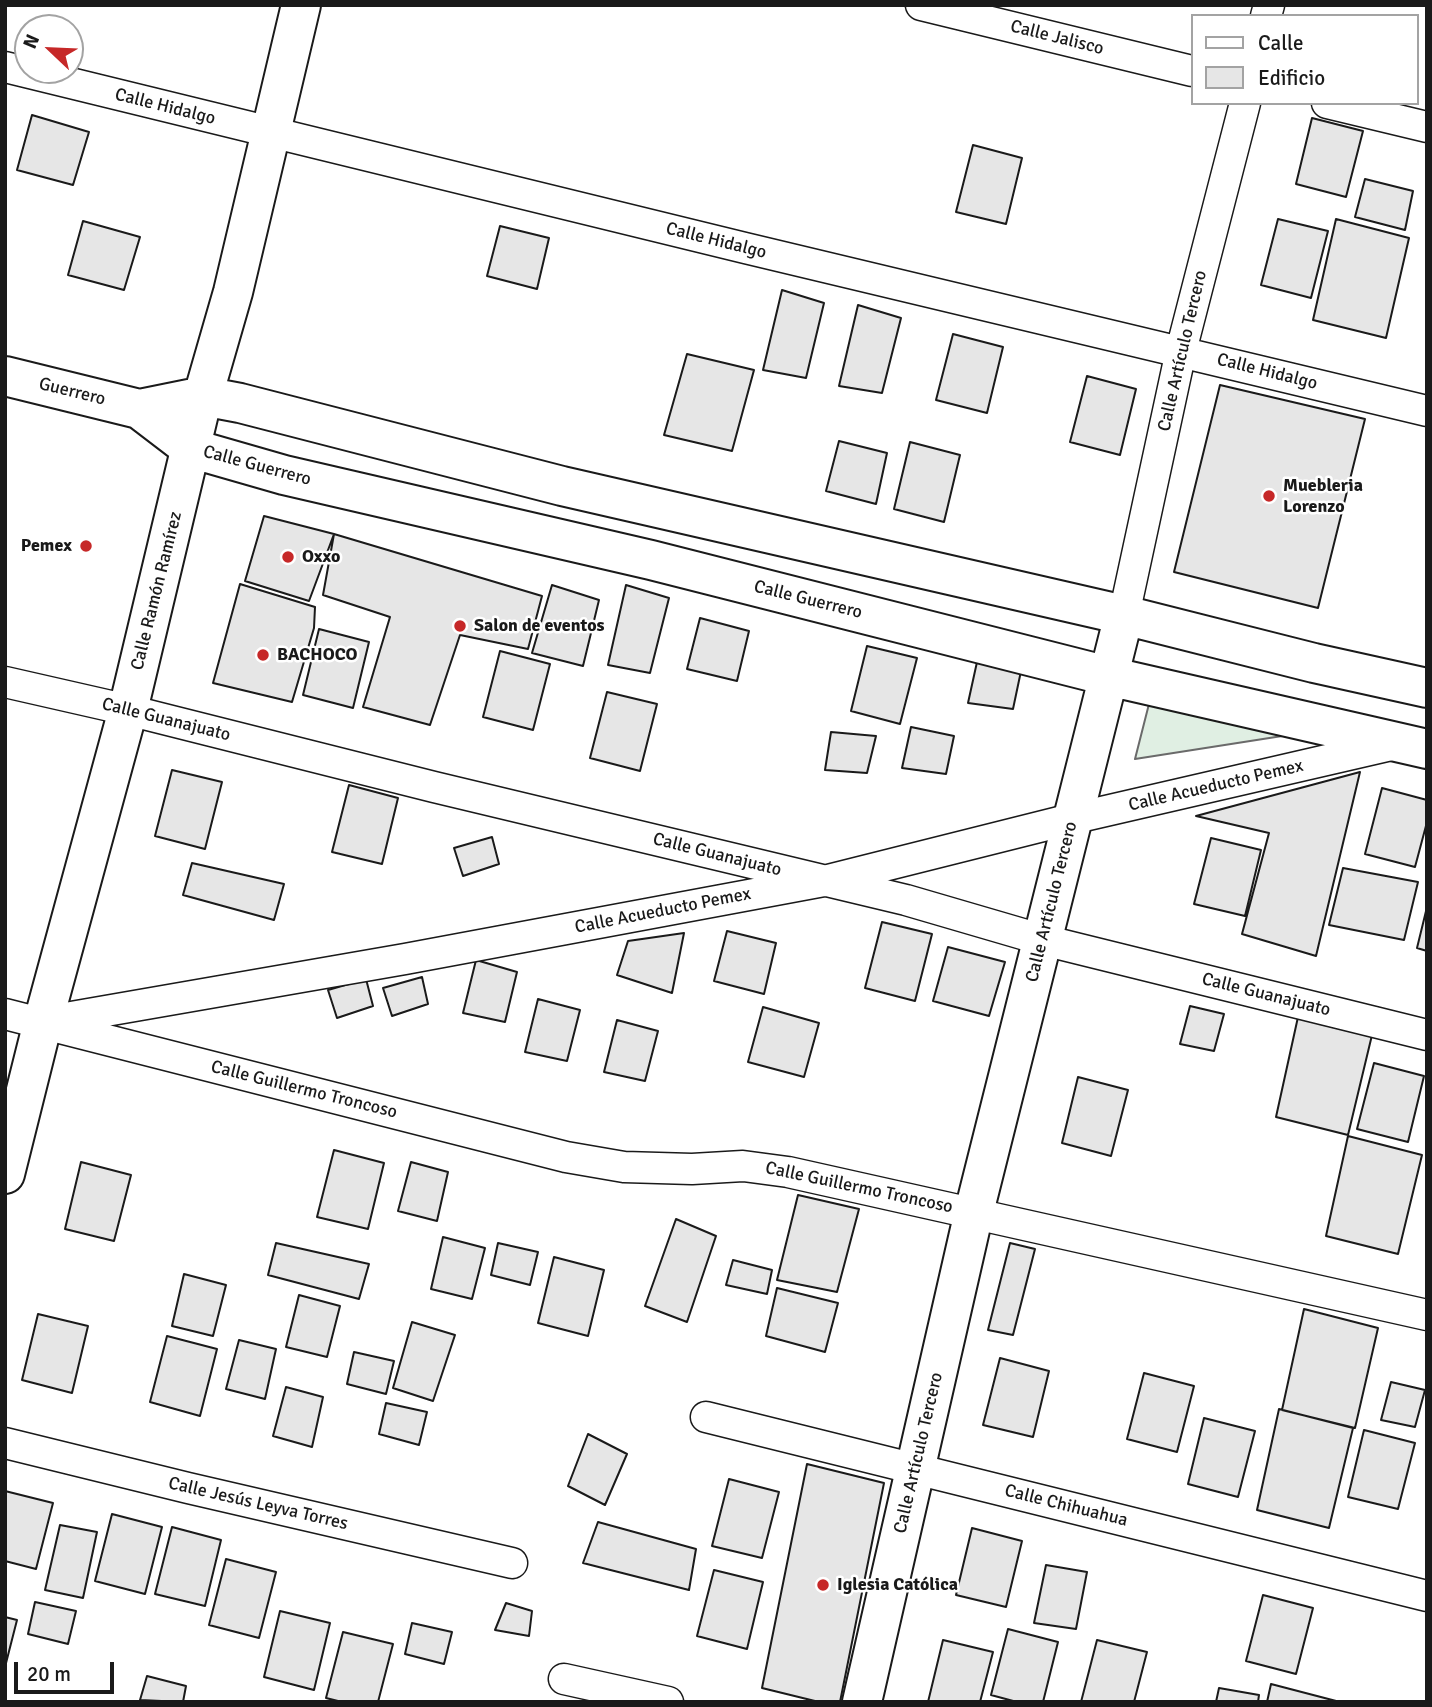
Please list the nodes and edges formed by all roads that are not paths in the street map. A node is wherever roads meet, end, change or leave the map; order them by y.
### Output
1 (301, 5) edge
2 (921, 5) edge
3 (5, 67) edge
4 (1190, 71) edge
5 (1244, 105) edge
6 (1335, 105) edge
7 (1427, 127) edge
8 (270, 133) junction
9 (1181, 351) junction
10 (5, 376) edge
11 (203, 396) junction
12 (139, 409) junction
13 (1427, 411) edge
14 (190, 448) junction
15 (1124, 615) junction
16 (1108, 676) junction
17 (5, 682) edge
18 (1427, 688) edge
19 (128, 710) junction
20 (1412, 746) edge
21 (1072, 819) junction
22 (824, 881) junction
23 (1043, 940) junction
24 (5, 1014) edge
25 (43, 1022) junction
26 (5, 1029) edge
27 (1427, 1035) edge
28 (5, 1174) edge
29 (974, 1212) junction
30 (1427, 1315) edge
31 (706, 1417) dead end
32 (5, 1443) edge
33 (916, 1468) junction
34 (512, 1563) dead end
35 (1427, 1596) edge
36 (564, 1679) dead end
37 (668, 1702) edge
38 (862, 1702) edge

1 - 8 main road, Calle Ramón Ramírez
2 - 4 street, Calle Jalisco
3 - 8 street, Calle Hidalgo
5 - 9 street, Calle Artículo Tercero
6 - 7 street
8 - 9 street, Calle Hidalgo
8 - 11 main road, Calle Ramón Ramírez
9 - 13 street, Calle Hidalgo
9 - 15 street, Calle Artículo Tercero
10 - 12 main road, Guerrero
11 - 12 main road, Guerrero
11 - 14 main road, Calle Ramón Ramírez
11 - 15 main road
12 - 14 main road, Guerrero
14 - 16 main road, Calle Guerrero
14 - 19 main road, Calle Ramón Ramírez
15 - 16 main road, Calle Artículo Tercero
15 - 18 main road
16 - 20 main road, Calle Guerrero
16 - 21 main road, Calle Artículo Tercero
17 - 19 street, Calle Guanajuato
19 - 22 street, Calle Guanajuato
19 - 25 main road, Calle Ramón Ramírez
20 - 21 street, Calle Acueducto Pemex
21 - 22 street, Calle Acueducto Pemex
21 - 23 main road, Calle Artículo Tercero
22 - 23 street, Calle Guanajuato
22 - 25 street, Calle Acueducto Pemex
23 - 27 street, Calle Guanajuato
23 - 29 main road, Calle Artículo Tercero
24 - 25 street, Calle Guillermo Troncoso
25 - 26 street, Calle Acueducto Pemex
25 - 28 main road, Calle Ramón Ramírez
25 - 29 street, Calle Guillermo Troncoso
29 - 30 street, Calle Guillermo Troncoso
29 - 33 main road, Calle Artículo Tercero
31 - 33 street, Calle Chihuahua
32 - 34 street, Calle Jesús Leyva Torres
33 - 35 street, Calle Chihuahua
33 - 38 main road, Calle Artículo Tercero
36 - 37 street

